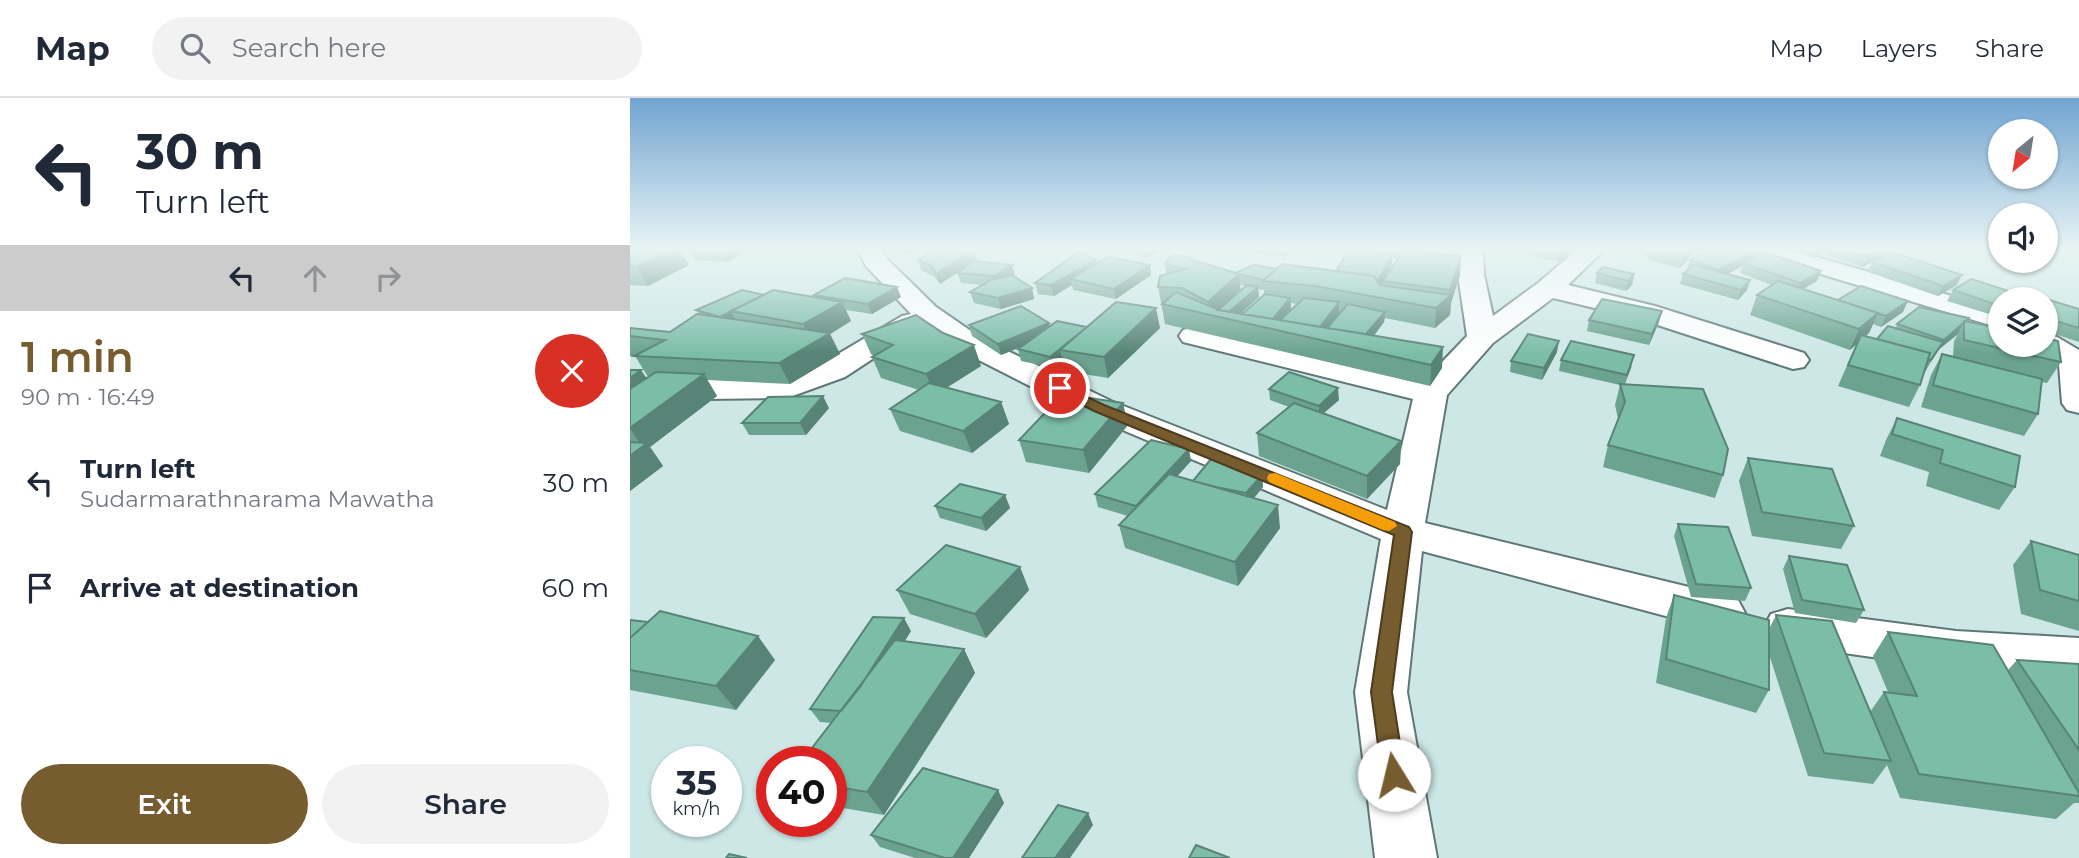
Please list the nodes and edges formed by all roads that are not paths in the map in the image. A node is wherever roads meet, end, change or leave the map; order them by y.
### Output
1 (897, 283) edge
2 (1473, 283) edge
3 (1554, 283) edge
4 (1880, 283) edge
5 (1548, 289) junction
6 (926, 313) junction
7 (1988, 315) edge
8 (1194, 336) dead end
9 (1482, 337) junction
10 (2058, 350) edge
11 (1793, 360) dead end
12 (630, 390) edge
13 (1431, 393) junction
14 (2079, 403) edge
15 (1403, 532) junction
16 (2079, 659) edge
17 (1406, 858) edge

1 - 6 street
2 - 9 street
3 - 5 street
4 - 7 street
5 - 9 street
5 - 11 street
6 - 12 street
6 - 15 street
8 - 13 street
9 - 13 street
10 - 14 street
13 - 15 street
15 - 16 street
15 - 17 street

